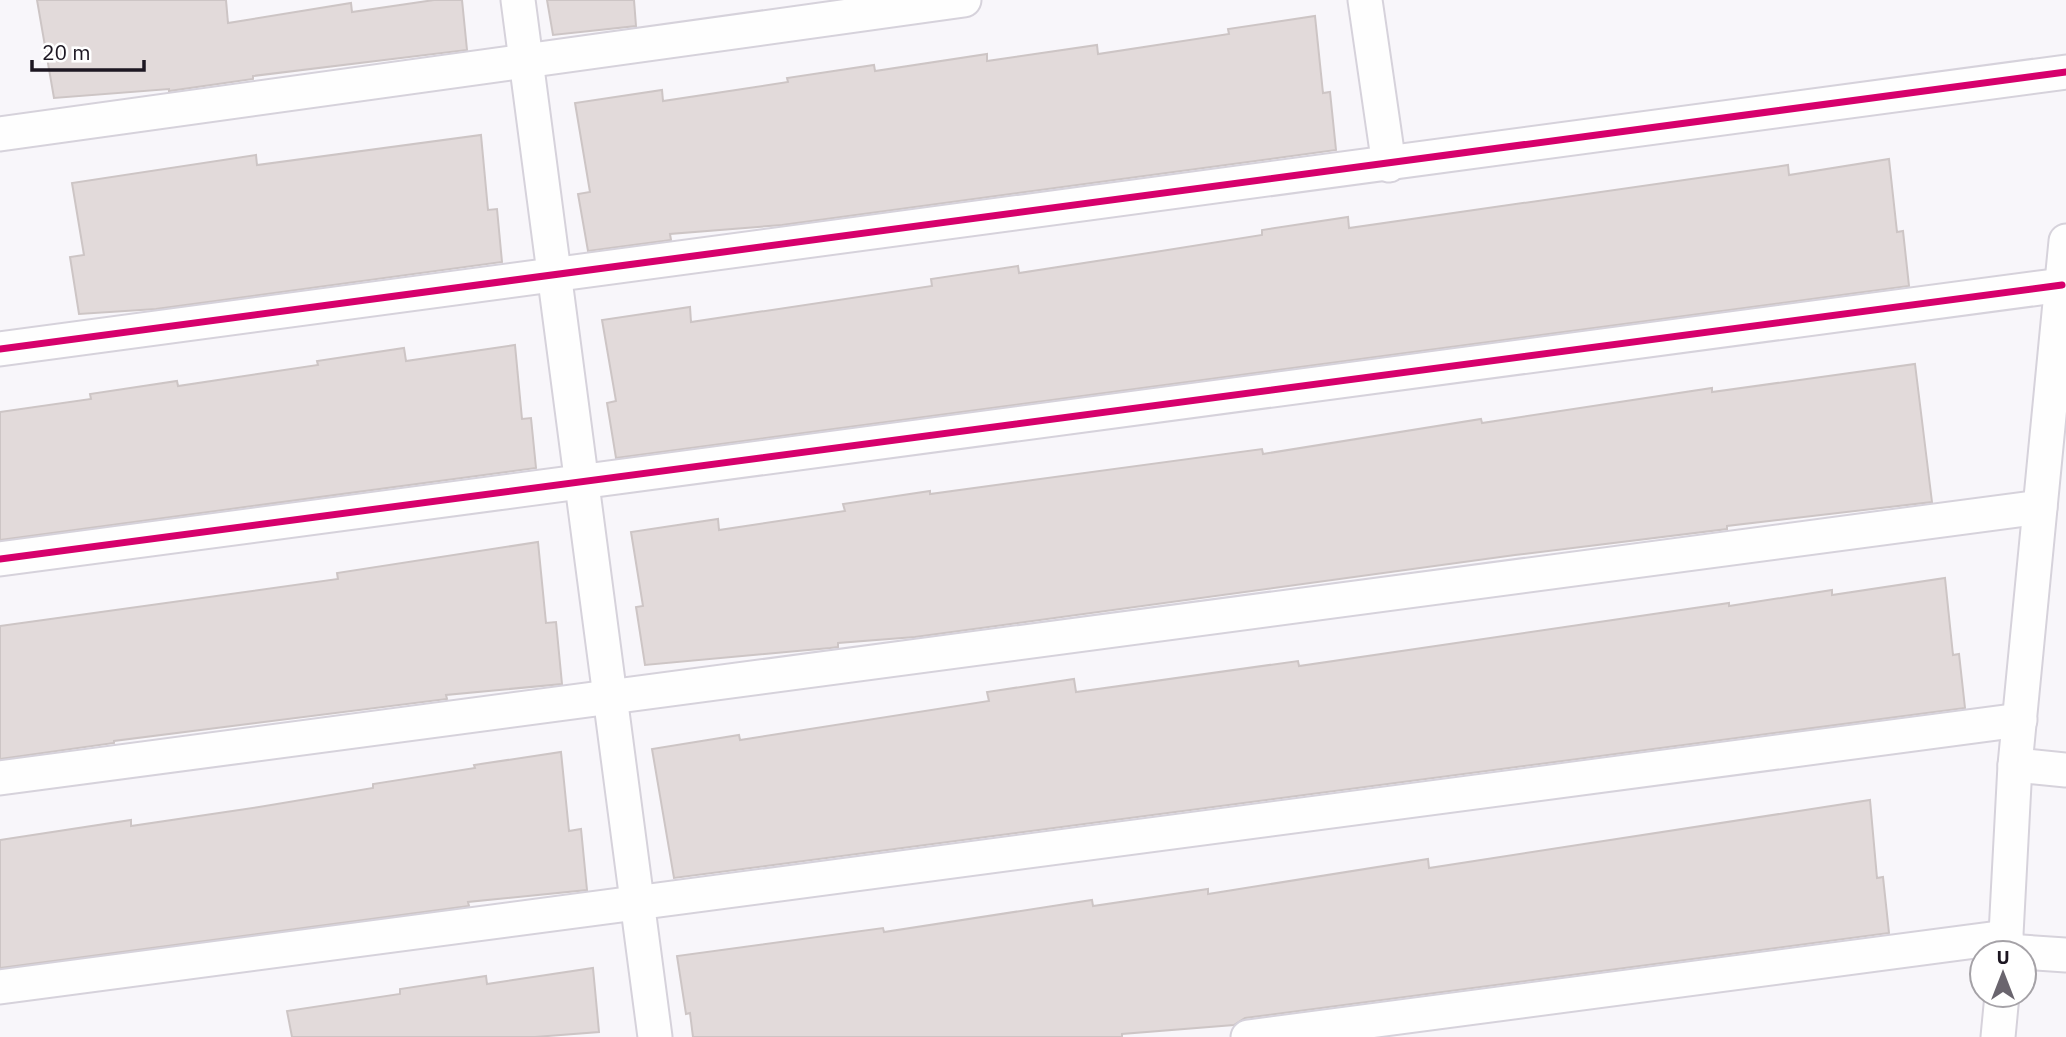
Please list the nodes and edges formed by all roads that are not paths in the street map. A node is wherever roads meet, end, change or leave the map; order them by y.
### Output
1 (518, 0) edge
2 (964, 0) edge
3 (1365, 0) edge
4 (526, 62) junction
5 (2066, 72) edge
6 (0, 134) edge
7 (1389, 165) junction
8 (2066, 241) edge
9 (555, 275) junction
10 (2062, 285) junction
11 (0, 349) edge
12 (581, 482) junction
13 (2040, 507) junction
14 (0, 559) edge
15 (610, 696) junction
16 (2020, 720) junction
17 (2015, 765) junction
18 (2066, 770) edge
19 (0, 778) edge
20 (637, 904) junction
21 (2006, 939) edge
22 (2038, 951) edge
23 (1968, 952) edge
24 (2066, 955) edge
25 (0, 988) edge
26 (2001, 1009) edge
27 (655, 1037) edge
28 (1248, 1037) edge
29 (1998, 1037) edge

1 - 4 street
2 - 4 street
3 - 7 street
4 - 6 street
4 - 9 street
5 - 7 street
7 - 9 street
8 - 10 street
9 - 11 street
9 - 12 street
10 - 12 street
10 - 13 street
12 - 14 street
12 - 15 street
13 - 15 street
13 - 16 street
15 - 19 street
15 - 20 street
16 - 17 street
16 - 20 street
17 - 18 street
17 - 21 street
20 - 25 street
20 - 27 street
22 - 24 street
23 - 28 street
26 - 29 street

